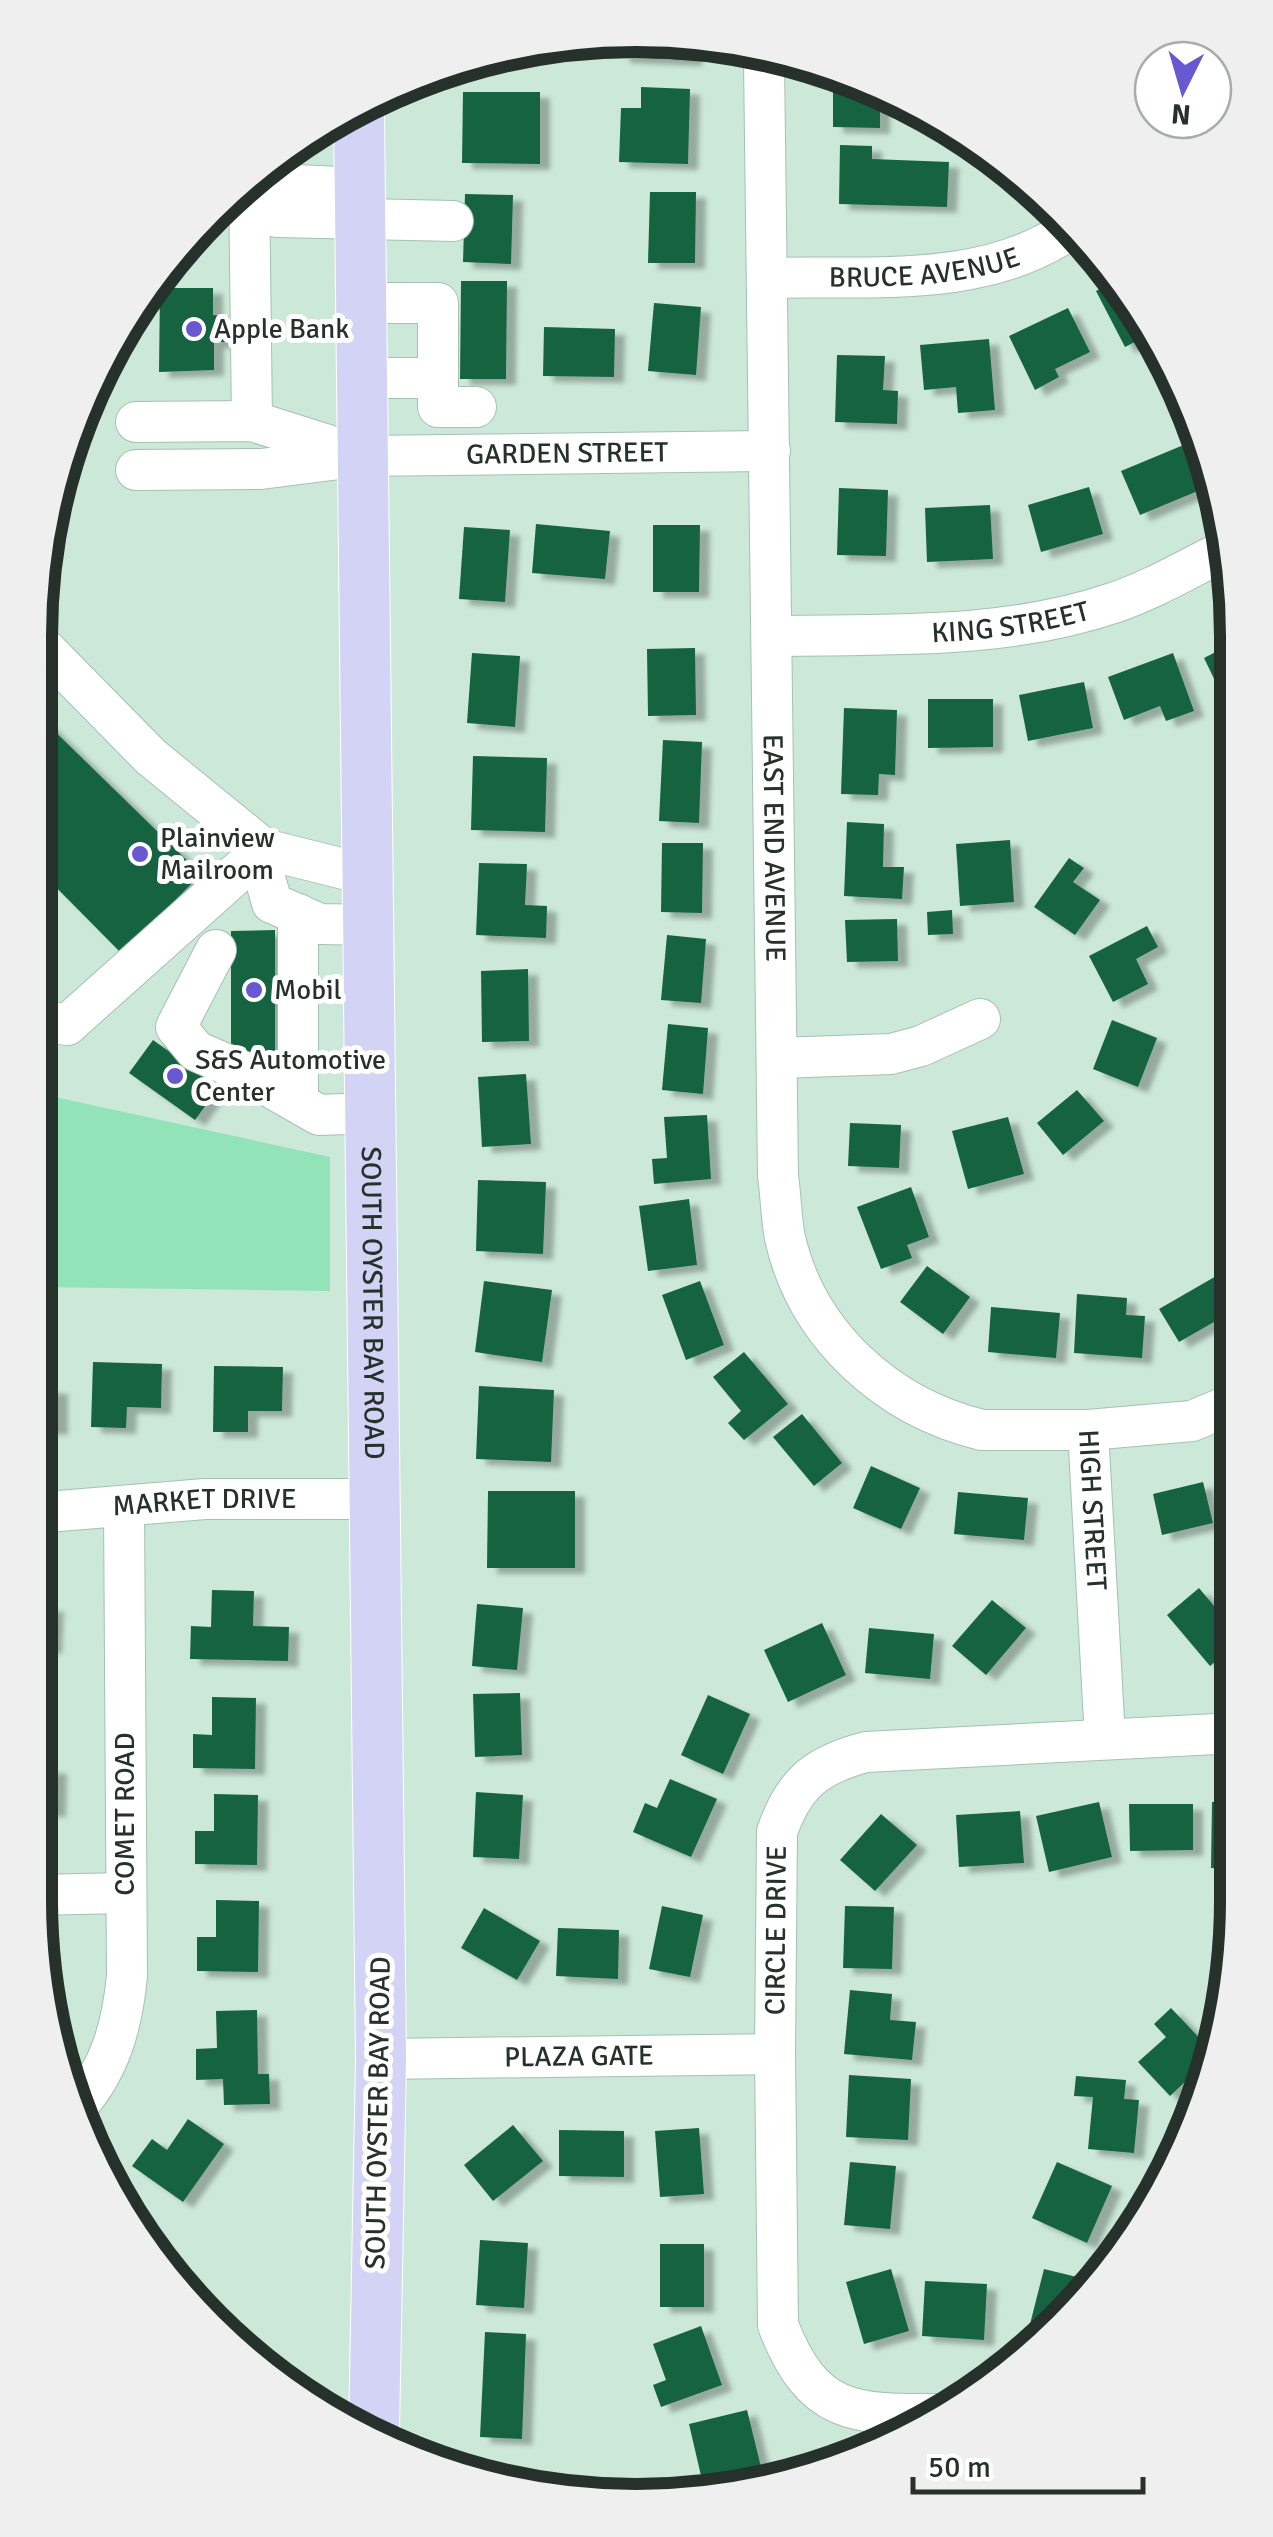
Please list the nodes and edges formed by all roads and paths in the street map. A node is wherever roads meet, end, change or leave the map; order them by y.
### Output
1 (764, 67) edge
2 (359, 123) edge
3 (263, 187) edge
4 (249, 199) edge
5 (360, 204) junction
6 (452, 221) dead end
7 (1061, 236) edge
8 (767, 278) junction
9 (361, 303) junction
10 (362, 378) junction
11 (438, 378) junction
12 (476, 407) dead end
13 (252, 421) junction
14 (136, 422) dead end
15 (770, 450) junction
16 (363, 456) junction
17 (136, 470) dead end
18 (1215, 555) edge
19 (773, 636) junction
20 (52, 656) edge
21 (264, 849) junction
22 (368, 874) junction
23 (298, 914) junction
24 (369, 924) junction
25 (216, 950) dead end
26 (980, 1019) dead end
27 (52, 1022) edge
28 (779, 1058) junction
29 (298, 1102) junction
30 (371, 1114) junction
31 (1220, 1409) edge
32 (1088, 1430) junction
33 (375, 1499) junction
34 (124, 1506) junction
35 (52, 1512) edge
36 (1220, 1734) edge
37 (1105, 1740) junction
38 (126, 1893) junction
39 (52, 1895) edge
40 (774, 2054) junction
41 (381, 2058) junction
42 (86, 2095) edge
43 (913, 2414) edge
44 (374, 2422) edge

1 - 8 street, EAST END AVENUE
2 - 5 main road, SOUTH OYSTER BAY ROAD
3 - 5 street
4 - 13 street
5 - 6 street
5 - 9 main road, SOUTH OYSTER BAY ROAD
7 - 8 street, BRUCE AVENUE
8 - 15 street, EAST END AVENUE
9 - 10 main road, SOUTH OYSTER BAY ROAD
9 - 11 street
10 - 11 street
10 - 16 main road, SOUTH OYSTER BAY ROAD
11 - 12 street
13 - 14 street
13 - 16 street
15 - 16 street, GARDEN STREET
15 - 19 street, EAST END AVENUE
16 - 17 street
16 - 22 main road, SOUTH OYSTER BAY ROAD
18 - 19 street, KING STREET
19 - 28 street, EAST END AVENUE
20 - 21 street
21 - 22 street
21 - 23 street
21 - 27 street
22 - 24 main road, SOUTH OYSTER BAY ROAD
23 - 24 street
23 - 29 street
24 - 30 main road, SOUTH OYSTER BAY ROAD
25 - 29 street
26 - 28 street
28 - 32 street, EAST END AVENUE
29 - 30 street
30 - 33 main road, SOUTH OYSTER BAY ROAD
31 - 32 street, HIGH STREET
32 - 37 street, HIGH STREET
33 - 34 street, MARKET DRIVE
33 - 41 main road, SOUTH OYSTER BAY ROAD
34 - 35 street, MARKET DRIVE
34 - 38 street, COMET ROAD
36 - 37 street, CIRCLE DRIVE
37 - 40 street, CIRCLE DRIVE
38 - 39 street
38 - 42 street, COMET ROAD
40 - 41 street, PLAZA GATE
40 - 43 street, CIRCLE DRIVE
41 - 44 main road, SOUTH OYSTER BAY ROAD

